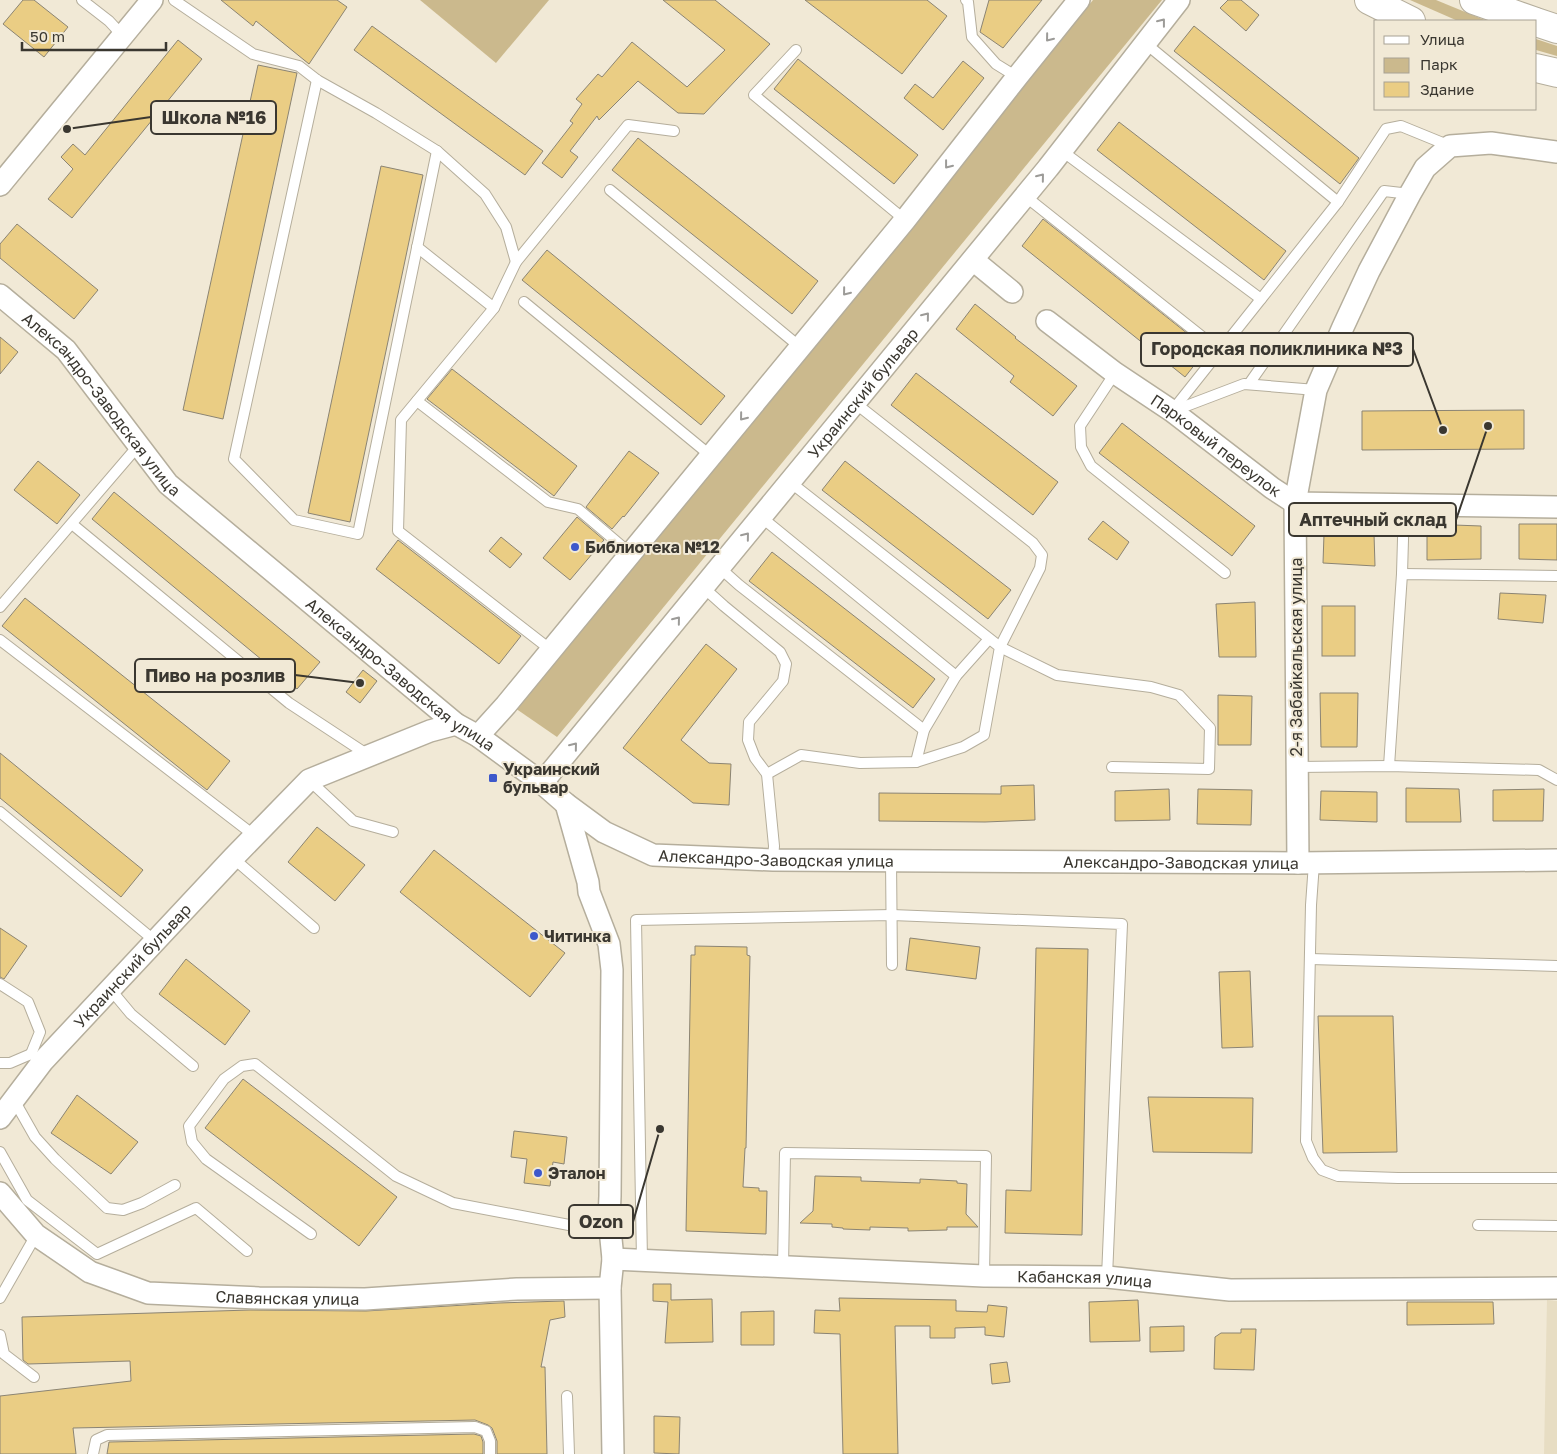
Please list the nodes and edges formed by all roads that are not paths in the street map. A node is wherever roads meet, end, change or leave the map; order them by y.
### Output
1 (82, 0) edge
2 (152, 0) edge
3 (174, 0) edge
4 (966, 0) edge
5 (1080, 0) edge
6 (1179, 0) edge
7 (1369, 0) edge
8 (1474, 0) edge
9 (1409, 20) edge
10 (1529, 20) edge
11 (1537, 23) edge
12 (1557, 29) edge
13 (122, 36) junction
14 (1146, 43) junction
15 (796, 50) dead end
16 (1537, 68) edge
17 (1557, 73) edge
18 (1016, 77) junction
19 (317, 80) junction
20 (674, 131) dead end
21 (1450, 146) junction
22 (1062, 150) junction
23 (437, 151) junction
24 (1557, 152) edge
25 (2, 179) edge
26 (610, 190) dead end
27 (1410, 194) junction
28 (1025, 196) junction
29 (1338, 202) junction
30 (905, 220) junction
31 (417, 247) junction
32 (973, 260) junction
33 (516, 262) junction
34 (1012, 292) dead end
35 (0, 295) edge
36 (1261, 299) junction
37 (524, 302) dead end
38 (494, 308) junction
39 (1047, 321) dead end
40 (800, 347) junction
41 (1220, 351) junction
42 (1115, 374) junction
43 (1249, 384) junction
44 (1316, 390) junction
45 (417, 401) junction
46 (855, 403) junction
47 (1172, 411) junction
48 (138, 446) junction
49 (711, 456) junction
50 (790, 482) junction
51 (1295, 503) junction
52 (1404, 505) junction
53 (1557, 508) edge
54 (761, 518) junction
55 (72, 524) junction
56 (631, 554) junction
57 (720, 568) junction
58 (1225, 574) dead end
59 (1402, 574) junction
60 (1557, 576) edge
61 (704, 588) junction
62 (0, 607) edge
63 (989, 639) junction
64 (0, 640) edge
65 (1000, 647) junction
66 (552, 650) junction
67 (956, 676) junction
68 (456, 724) junction
69 (924, 730) junction
70 (478, 736) junction
71 (368, 756) junction
72 (916, 762) junction
73 (1389, 766) junction
74 (1112, 767) dead end
75 (1297, 767) junction
76 (767, 774) junction
77 (310, 780) junction
78 (1557, 780) edge
79 (542, 783) junction
80 (566, 804) junction
81 (0, 812) edge
82 (393, 832) dead end
83 (255, 836) junction
84 (233, 858) junction
85 (774, 860) junction
86 (1557, 860) edge
87 (891, 861) junction
88 (1306, 863) junction
89 (892, 915) junction
90 (314, 928) dead end
91 (155, 941) junction
92 (1310, 959) junction
93 (892, 965) dead end
94 (1557, 966) edge
95 (0, 984) edge
96 (112, 990) junction
97 (37, 1058) junction
98 (0, 1063) edge
99 (193, 1066) dead end
100 (14, 1100) junction
101 (0, 1118) edge
102 (0, 1152) edge
103 (1557, 1178) edge
104 (175, 1185) dead end
105 (0, 1193) edge
106 (609, 1219) junction
107 (1478, 1225) dead end
108 (1557, 1226) edge
109 (311, 1234) dead end
110 (36, 1235) junction
111 (247, 1251) dead end
112 (613, 1259) junction
113 (642, 1260) junction
114 (783, 1267) junction
115 (984, 1276) junction
116 (1107, 1277) junction
117 (610, 1288) junction
118 (1557, 1288) edge
119 (0, 1298) edge
120 (0, 1335) edge
121 (34, 1377) dead end
122 (567, 1396) dead end
123 (93, 1454) edge
124 (490, 1454) edge
125 (569, 1454) edge
126 (613, 1454) edge

1 - 13 lane
2 - 13 street
3 - 19 lane
4 - 18 lane
5 -> 18 street
14 -> 6 street, Украинский бульвар
7 - 9 main road
8 - 10 main road
11 - 12 main road
13 - 25 street
14 - 22 street, Украинский бульвар
14 - 29 lane
15 - 30 lane
16 - 17 main road
18 -> 30 street
19 - 23 lane
19 - 31 lane
20 - 33 lane
21 - 24 street
21 - 27 street, 2-я Забайкальская улица
21 - 29 lane
28 -> 22 street, Украинский бульвар
22 - 36 lane
23 - 31 lane
23 - 33 lane
26 - 40 lane
27 - 43 lane
27 - 44 street, 2-я Забайкальская улица
28 - 32 street, Украинский бульвар
28 - 41 lane
29 - 36 lane
30 -> 40 street
31 - 38 lane
32 - 34 street
46 -> 32 street, Украинский бульвар
33 - 38 lane
35 - 48 street, Александро-Заводская улица
36 - 41 lane
37 - 49 lane
38 - 45 lane
39 - 42 street, Парковый переулок
40 -> 49 street
41 - 47 lane
42 - 47 street, Парковый переулок
42 - 58 lane
43 - 44 lane
43 - 47 lane
44 - 51 street, 2-я Забайкальская улица
45 - 56 lane
45 - 66 lane
46 - 50 street, Украинский бульвар
46 - 65 lane
47 - 51 street, Парковый переулок
48 - 55 lane
48 - 68 street, Александро-Заводская улица
49 - 56 street
50 - 54 street, Украинский бульвар
50 - 63 lane
51 - 52 street, Парковый переулок
51 - 75 street, 2-я Забайкальская улица
52 - 53 street, Парковый переулок
52 - 59 lane
57 -> 54 street, Украинский бульвар
54 - 67 lane
55 - 62 lane
55 - 71 lane
56 - 66 street
57 - 61 street, Украинский бульвар
57 - 69 lane
59 - 60 lane
59 - 73 lane
61 - 76 lane
79 -> 61 street, Украинский бульвар
63 - 65 lane
63 - 67 lane
64 - 83 lane
65 - 72 lane
65 - 74 lane
66 - 70 street
67 - 69 lane
68 - 70 street, Александро-Заводская улица
68 - 71 street, Украинский бульвар
69 - 72 lane
70 - 79 street, Александро-Заводская улица
71 - 77 street, Украинский бульвар
72 - 76 lane
73 - 75 lane
73 - 78 lane
75 - 88 street, 2-я Забайкальская улица
76 - 85 lane
77 - 82 lane
77 - 83 street, Украинский бульвар
79 - 80 street, Александро-Заводская улица
80 - 85 street, Александро-Заводская улица
80 - 106 street
81 - 91 lane
83 - 84 street, Украинский бульвар
84 - 90 lane
84 - 91 street, Украинский бульвар
85 - 87 street, Александро-Заводская улица
86 - 88 street, Александро-Заводская улица
87 - 88 street, Александро-Заводская улица
87 - 89 lane
88 - 92 lane
89 - 93 lane
89 - 113 lane
89 - 116 lane
91 - 96 street, Украинский бульвар
92 - 94 lane
92 - 103 lane
95 - 97 lane
96 - 97 street, Украинский бульвар
96 - 99 lane
97 - 98 lane
97 - 100 street, Украинский бульвар
100 - 101 street, Украинский бульвар
100 - 104 lane
102 - 111 lane
105 - 110 street, Славянская улица
106 - 109 lane
106 - 112 street
107 - 108 lane
110 - 117 street, Славянская улица
110 - 119 lane
112 - 113 street, Кабанская улица
112 - 117 street
113 - 114 street, Кабанская улица
114 - 115 street, Кабанская улица
114 - 115 lane
115 - 116 street, Кабанская улица
116 - 118 street, Кабанская улица
117 - 126 street
120 - 121 lane
122 - 125 lane
123 - 124 lane

